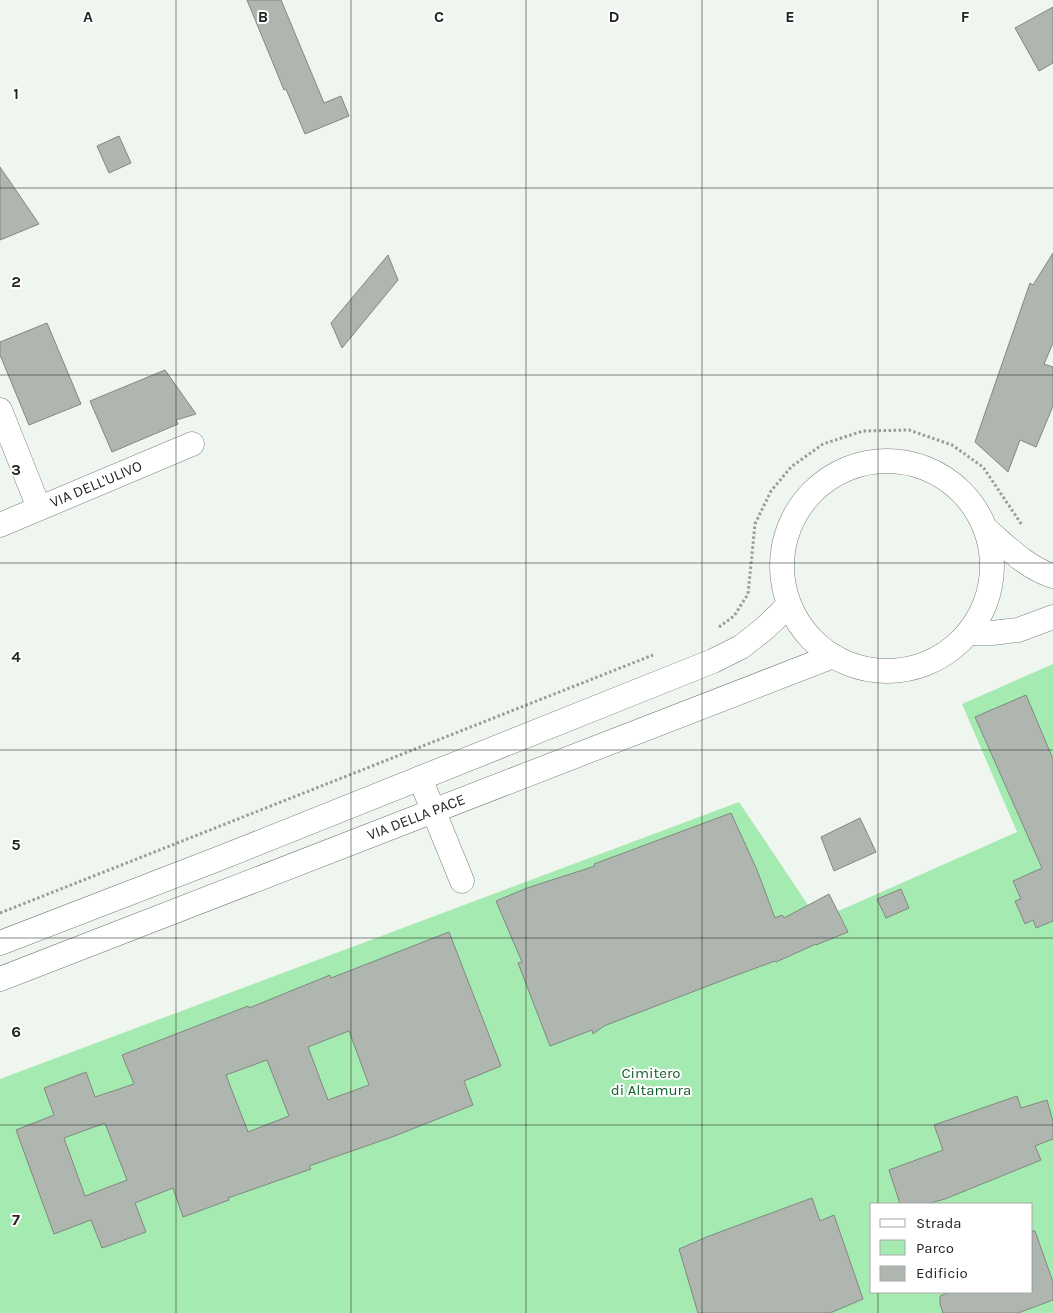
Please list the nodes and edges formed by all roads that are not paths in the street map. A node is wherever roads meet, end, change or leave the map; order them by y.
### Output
1 (0, 410) edge
2 (192, 444) dead end
3 (40, 508) junction
4 (0, 525) edge
5 (987, 530) junction
6 (1053, 576) edge
7 (789, 605) junction
8 (1053, 617) edge
9 (969, 633) junction
10 (833, 656) junction
11 (420, 778) junction
12 (434, 810) junction
13 (462, 881) dead end
14 (0, 943) edge
15 (0, 979) edge

1 - 3 street
2 - 3 street, VIA DELL'ULIVO
3 - 4 street, VIA DELL'ULIVO
5 - 6 street
5 - 7 street
5 - 9 street
7 - 10 street
7 - 11 street
8 - 9 street
9 - 10 street
10 - 12 street, VIA DELLA PACE
11 - 12 street
11 - 14 street
12 - 13 street
12 - 15 street, VIA DELLA PACE

